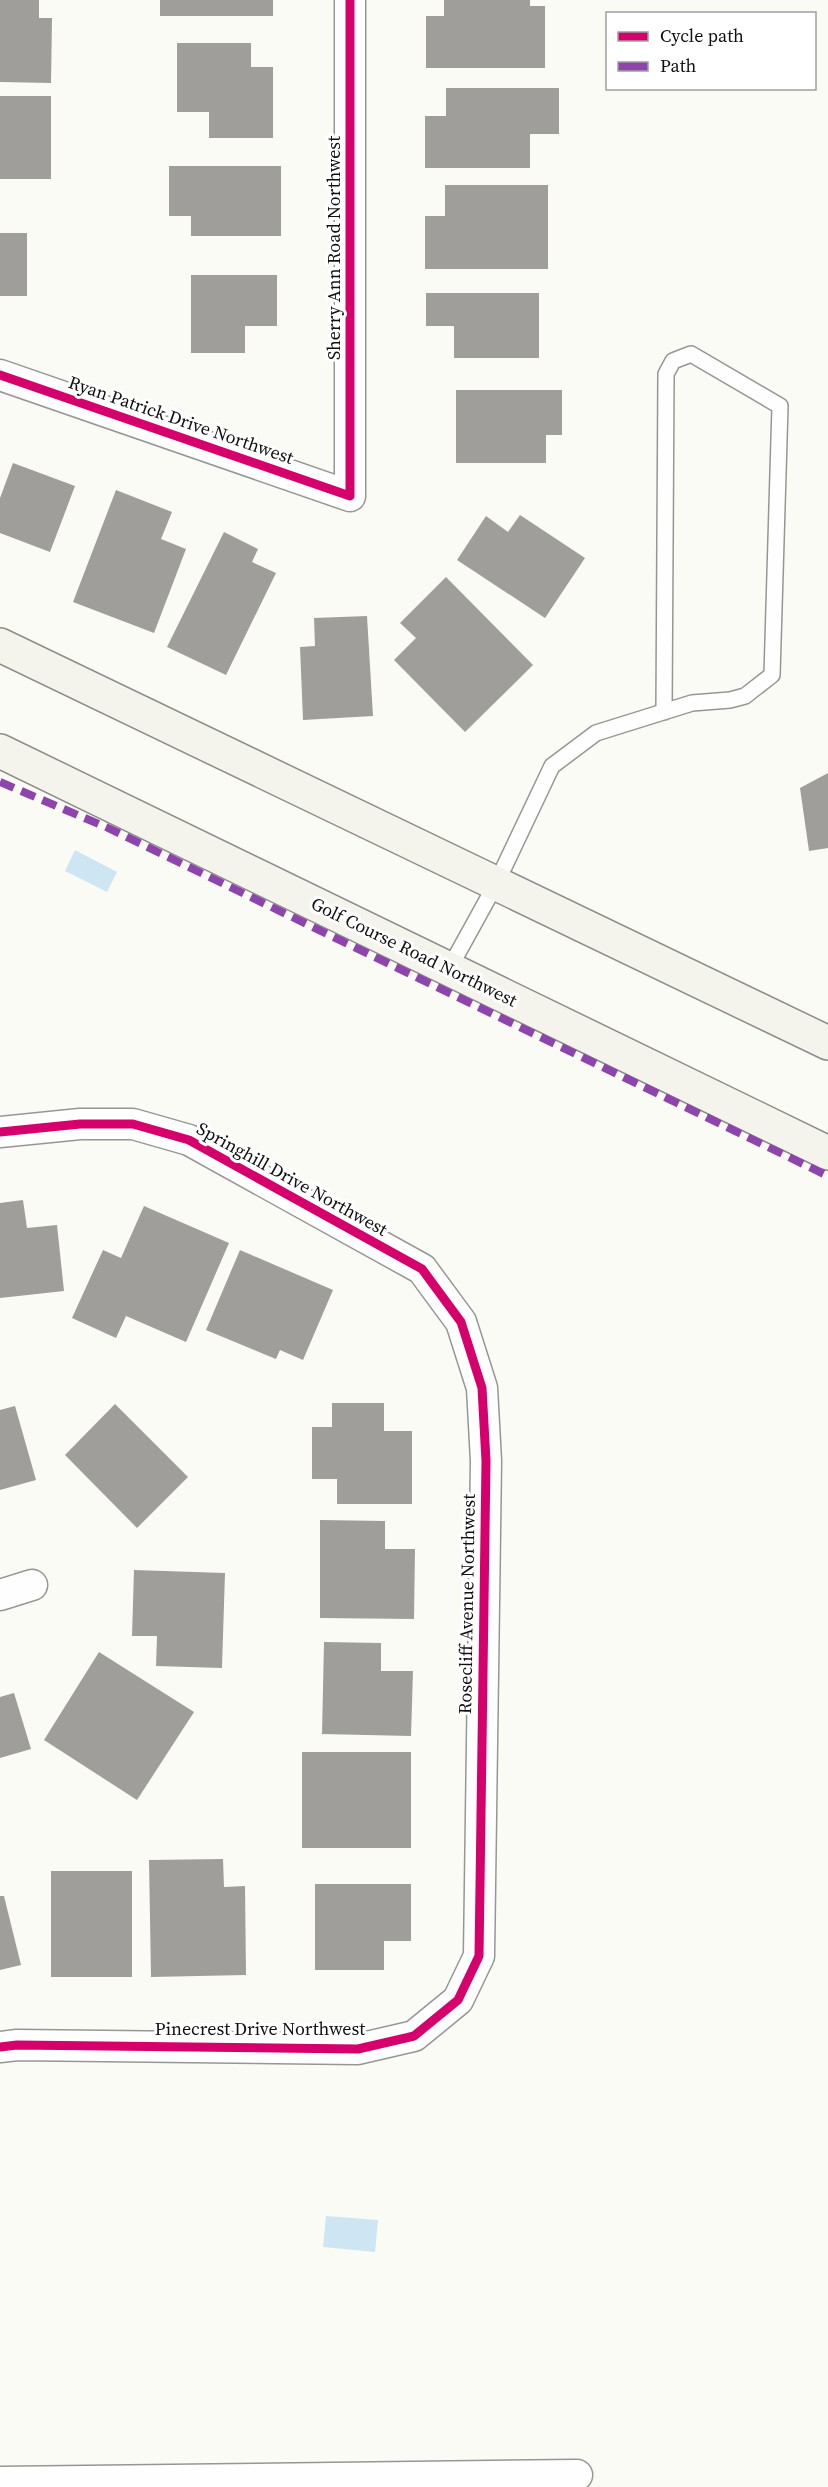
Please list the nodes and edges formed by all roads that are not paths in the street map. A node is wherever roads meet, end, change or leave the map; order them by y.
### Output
1 (350, 0) edge
2 (0, 375) edge
3 (350, 496) joint
4 (0, 645) edge
5 (664, 712) junction
6 (0, 751) edge
7 (497, 882) junction
8 (449, 969) junction
9 (828, 1043) edge
10 (0, 1132) edge
11 (828, 1153) edge
12 (422, 1269) joint
13 (32, 1585) dead end
14 (0, 1595) edge
15 (480, 1956) joint
16 (0, 2048) edge
17 (577, 2475) dead end
18 (0, 2482) edge

1 - 3 street, Sherry Ann Road Northwest
2 - 3 street, Ryan Patrick Drive Northwest
4 - 7 main road
5 - 5 lane
5 - 7 lane
6 - 8 main road, Golf Course Road Northwest
7 - 8 lane
7 - 9 main road
8 - 11 main road, Golf Course Road Northwest
10 - 12 street, Springhill Drive Northwest
12 - 15 street, Rosecliff Avenue Northwest
13 - 14 street
15 - 16 street, Pinecrest Drive Northwest
17 - 18 street

